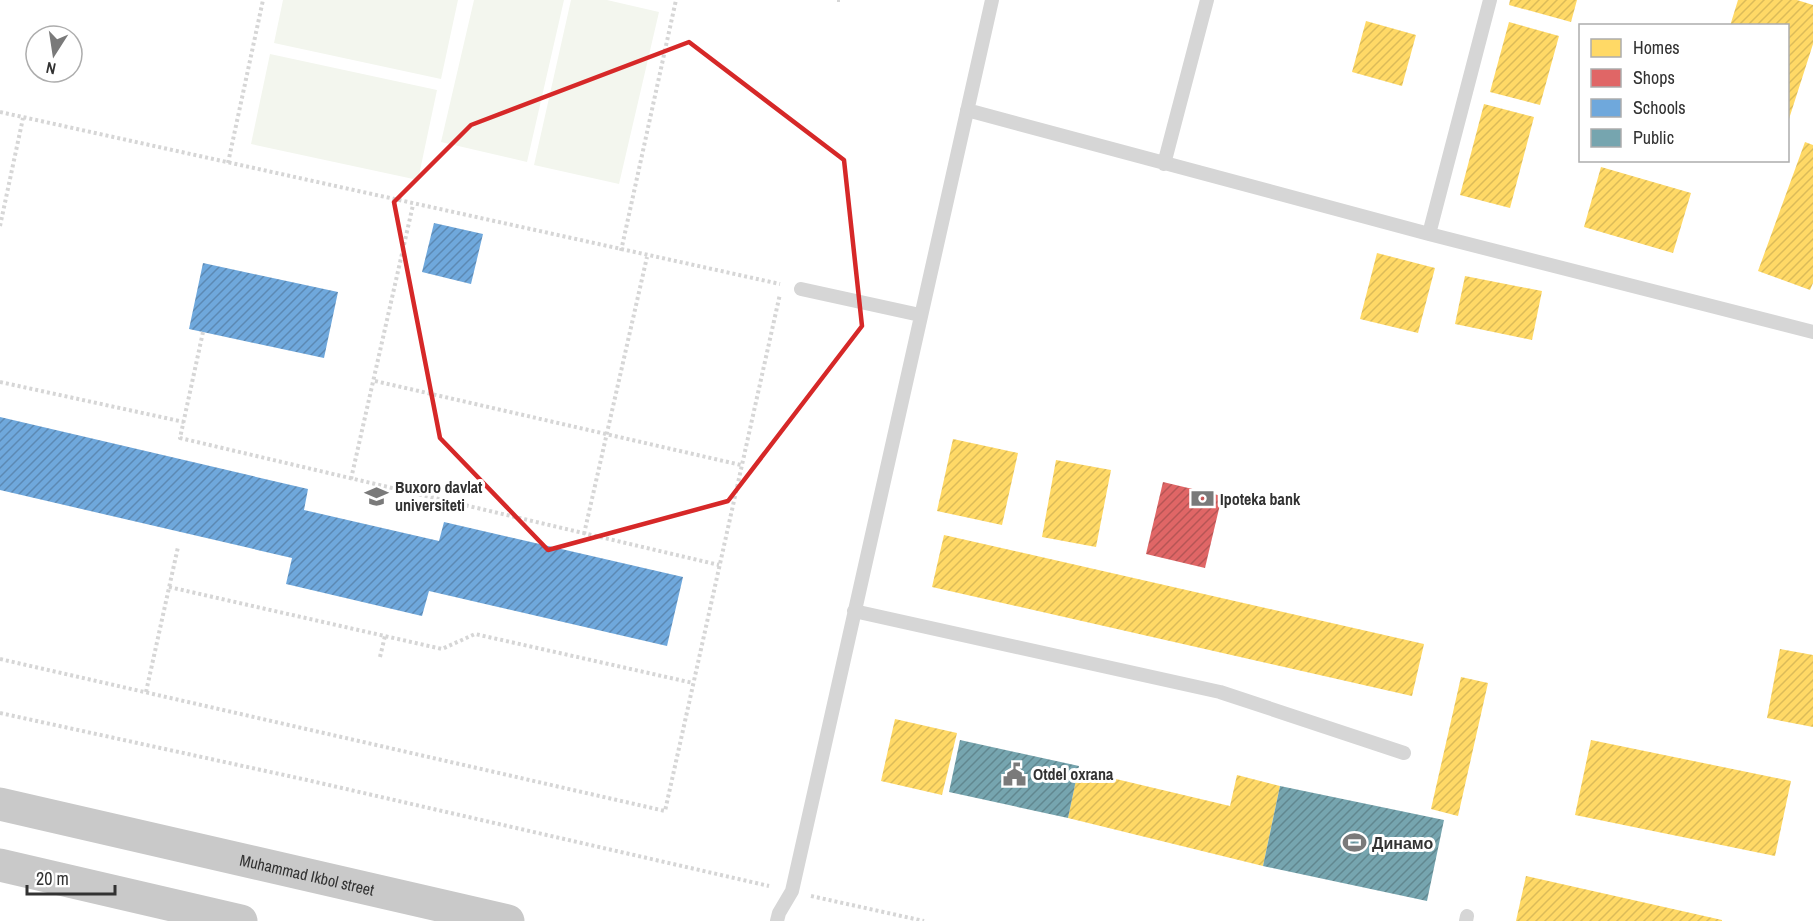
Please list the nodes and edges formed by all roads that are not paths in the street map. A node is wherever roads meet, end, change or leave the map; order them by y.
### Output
1 (992, 0) edge
2 (1207, 0) edge
3 (1490, 0) edge
4 (967, 110) junction
5 (1164, 164) junction
6 (1429, 234) junction
7 (801, 290) dead end
8 (920, 315) junction
9 (1813, 332) edge
10 (854, 611) junction
11 (1404, 753) dead end
12 (0, 804) edge
13 (0, 865) edge
14 (241, 921) edge
15 (508, 921) edge
16 (777, 921) edge

1 - 4 lane
2 - 5 lane
3 - 6 lane
4 - 5 lane
4 - 8 lane
5 - 6 lane
6 - 9 lane
7 - 8 lane
8 - 10 lane
10 - 11 lane
10 - 16 lane
12 - 15 main road, Muhammad Ikbol street
13 - 14 main road

